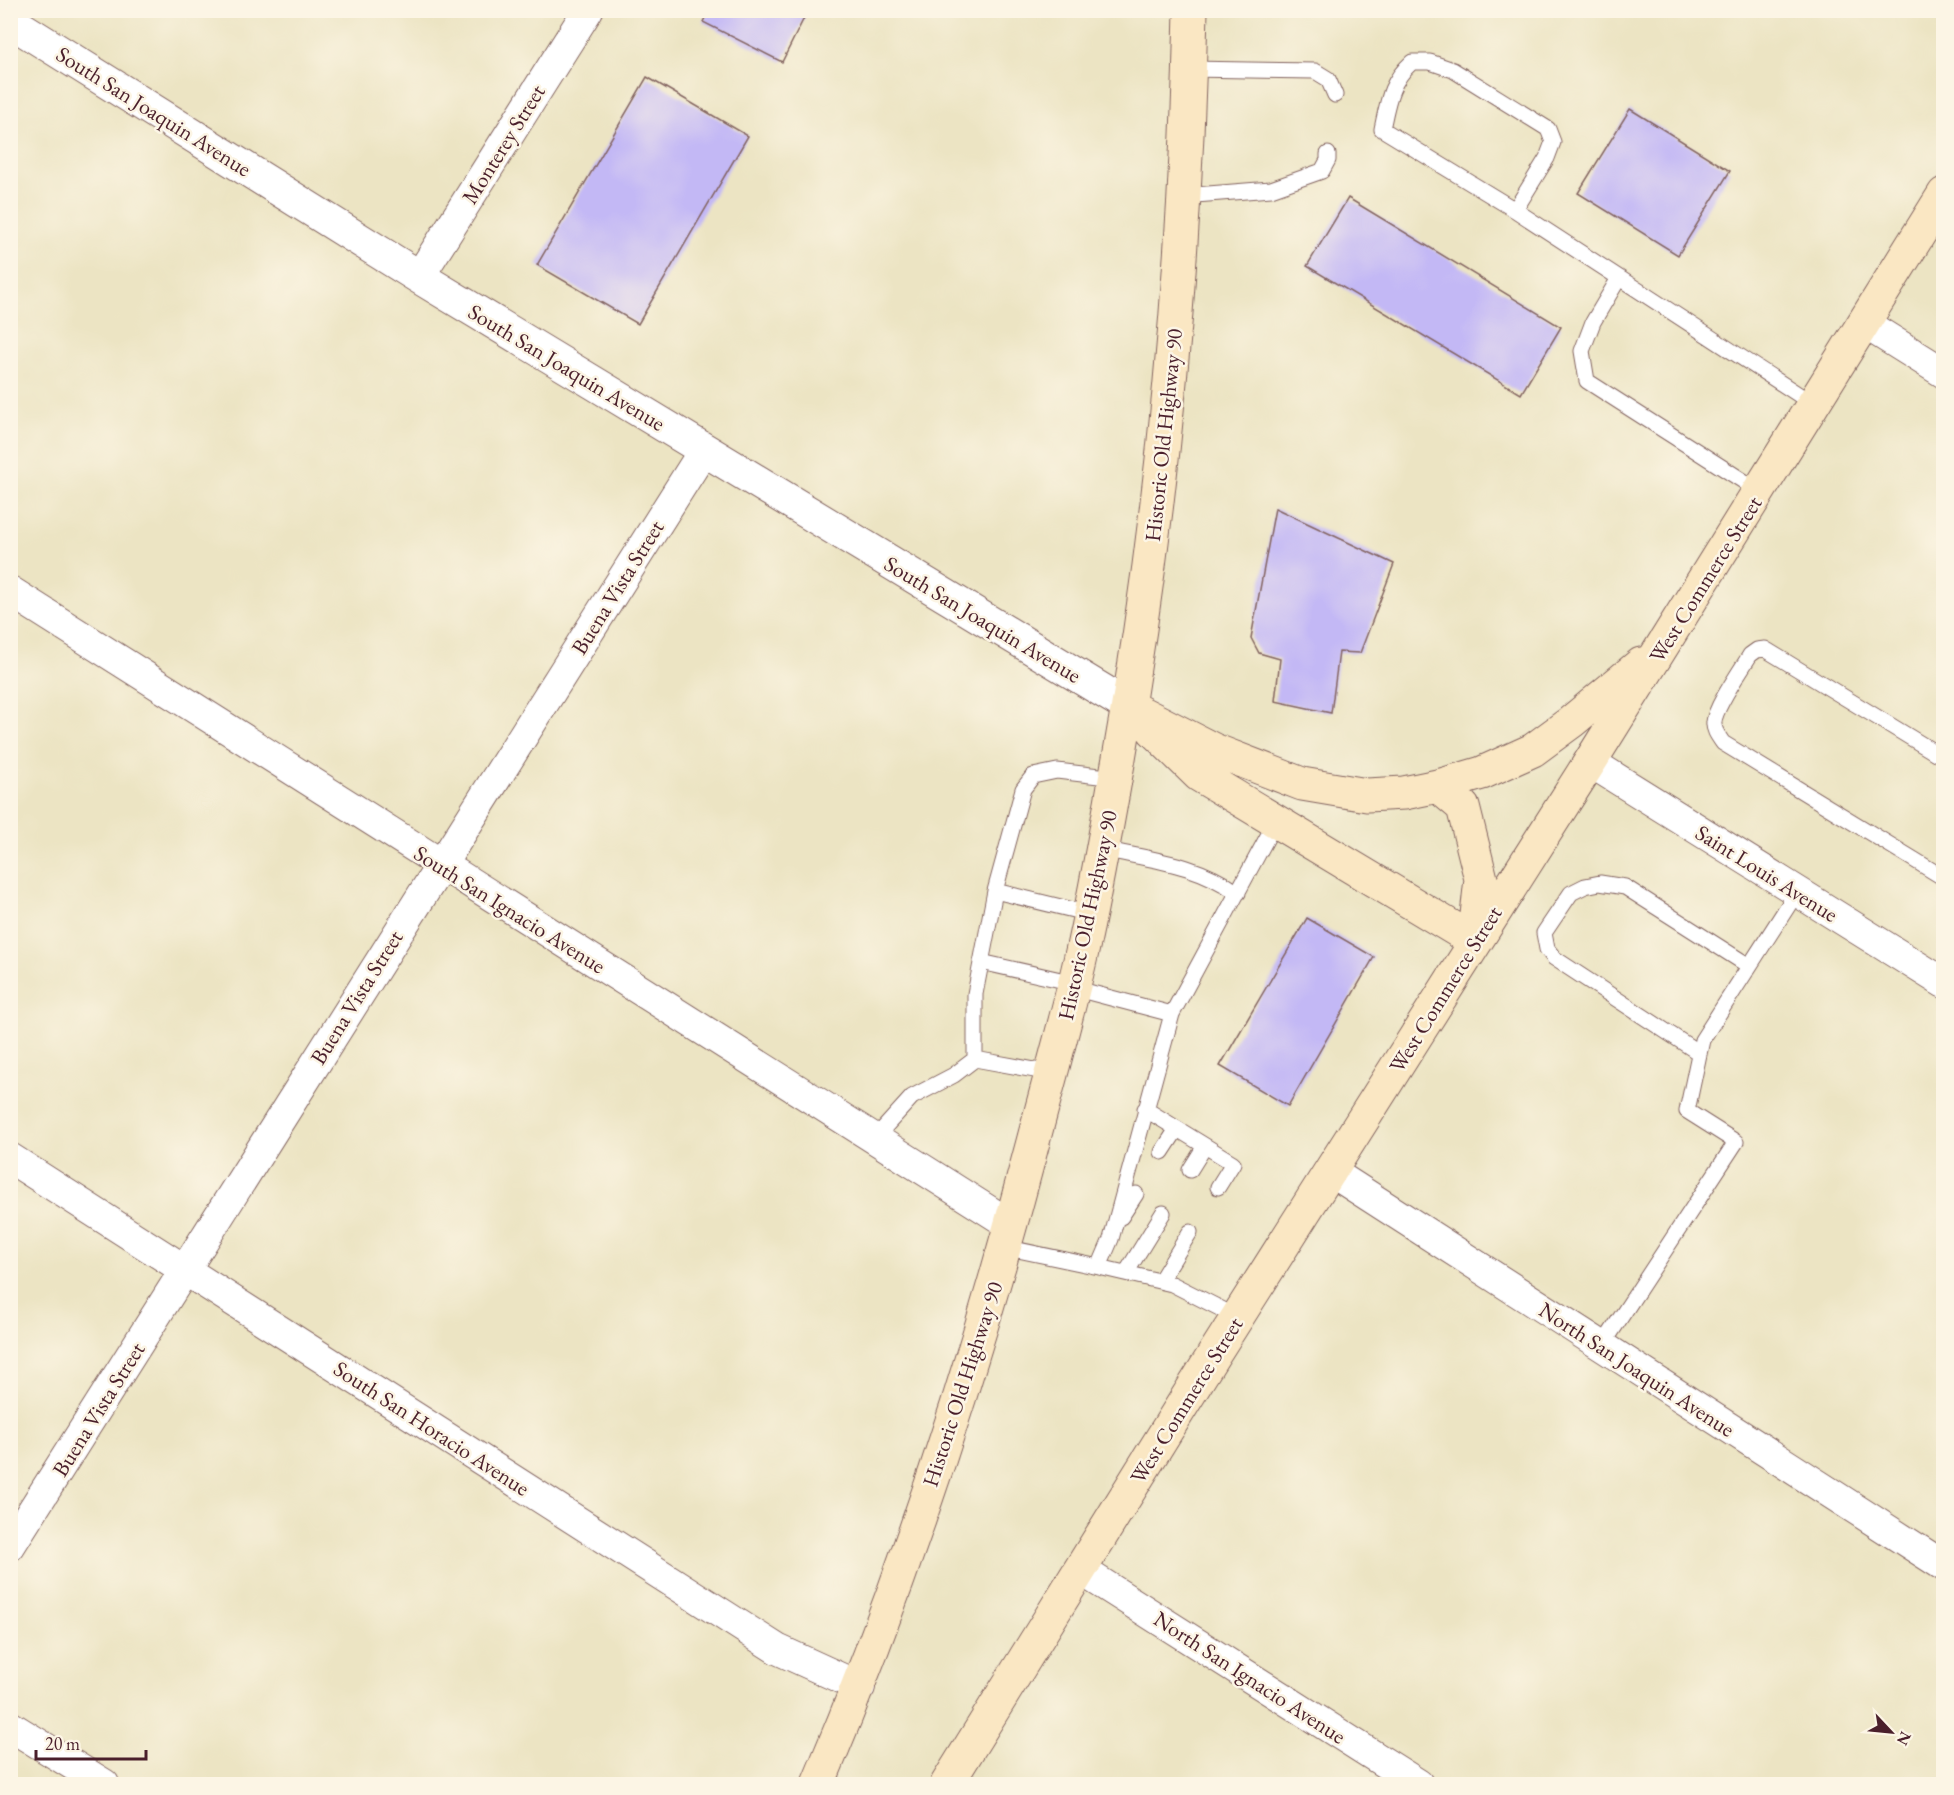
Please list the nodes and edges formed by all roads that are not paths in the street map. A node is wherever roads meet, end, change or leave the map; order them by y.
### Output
1 (588, 10) edge
2 (1191, 10) edge
3 (10, 21) edge
4 (1189, 69) junction
5 (1335, 95) dead end
6 (1328, 154) dead end
7 (1944, 194) edge
8 (1183, 196) junction
9 (1515, 210) junction
10 (419, 277) junction
11 (1619, 278) junction
12 (1864, 323) junction
13 (1944, 373) edge
14 (1813, 404) junction
15 (704, 450) junction
16 (1759, 492) junction
17 (10, 591) edge
18 (1663, 645) junction
19 (1128, 706) junction
20 (1944, 758) edge
21 (1590, 762) junction
22 (1116, 778) junction
23 (1438, 786) junction
24 (1276, 821) junction
25 (1103, 849) junction
26 (440, 865) junction
27 (1944, 878) edge
28 (995, 891) junction
29 (1797, 892) junction
30 (1238, 893) junction
31 (1090, 914) junction
32 (1475, 941) junction
33 (981, 962) junction
34 (1749, 966) junction
35 (1941, 977) edge
36 (1073, 986) junction
37 (1172, 1014) junction
38 (1699, 1053) junction
39 (975, 1059) junction
40 (1051, 1073) junction
41 (1145, 1109) junction
42 (1177, 1129) junction
43 (874, 1139) junction
44 (1205, 1146) junction
45 (1162, 1152) dead end
46 (10, 1158) edge
47 (1190, 1170) dead end
48 (1330, 1171) junction
49 (1218, 1187) dead end
50 (1136, 1194) dead end
51 (1163, 1213) dead end
52 (1113, 1229) junction
53 (1190, 1232) dead end
54 (1007, 1236) junction
55 (1099, 1267) junction
56 (186, 1270) junction
57 (1126, 1274) junction
58 (1160, 1281) junction
59 (1237, 1317) junction
60 (1602, 1346) junction
61 (10, 1546) edge
62 (1944, 1566) edge
63 (1081, 1570) junction
64 (860, 1687) junction
65 (10, 1726) edge
66 (104, 1785) edge
67 (818, 1785) edge
68 (947, 1785) edge
69 (1418, 1785) edge

1 - 10 street, Monterey Street
2 - 4 main road, Historic Old Highway 90
3 - 10 street, South San Joaquin Avenue
4 - 5 lane
4 - 8 main road, Historic Old Highway 90
6 - 8 lane
7 - 12 main road, West Commerce Street
8 - 19 main road, Historic Old Highway 90
9 - 9 lane
9 - 11 lane
10 - 15 street, South San Joaquin Avenue
11 - 14 lane
11 - 16 lane
12 - 13 street
12 - 14 main road, West Commerce Street
14 - 16 main road, West Commerce Street
15 - 19 street, South San Joaquin Avenue
15 - 26 street, Buena Vista Street
16 - 18 main road, West Commerce Street
17 - 26 street, South San Ignacio Avenue
18 - 21 main road, West Commerce Street
18 - 23 main road, South San Joaquin Avenue
19 - 22 main road, Historic Old Highway 90
19 - 23 main road, South San Joaquin Avenue
19 - 24 main road, South San Joaquin Avenue
20 - 27 lane
21 - 29 street, Saint Louis Avenue
21 - 32 main road, West Commerce Street
22 - 25 main road, Historic Old Highway 90
22 - 28 lane
23 - 32 main road
24 - 30 lane
24 - 32 main road, South San Joaquin Avenue
25 - 30 lane
25 - 31 main road, Historic Old Highway 90
26 - 43 street, South San Ignacio Avenue
26 - 56 street, Buena Vista Street
28 - 31 lane
28 - 33 lane
29 - 34 lane
29 - 35 street, Saint Louis Avenue
30 - 37 lane
31 - 36 main road, Historic Old Highway 90
32 - 48 main road, West Commerce Street
33 - 36 lane
33 - 39 lane
34 - 38 lane
34 - 38 lane
36 - 37 lane
36 - 40 main road, Historic Old Highway 90
37 - 41 lane
38 - 60 lane
39 - 40 lane
39 - 43 lane
40 - 54 main road, Historic Old Highway 90
41 - 42 lane
41 - 52 lane
42 - 44 lane
42 - 45 lane
43 - 54 street, South San Ignacio Avenue
44 - 47 lane
44 - 49 lane
46 - 56 street, South San Horacio Avenue
48 - 59 main road, West Commerce Street
48 - 60 street, North San Joaquin Avenue
50 - 52 lane
51 - 57 lane
52 - 55 lane
53 - 58 lane
54 - 55 lane
54 - 64 main road, Historic Old Highway 90
55 - 57 lane
56 - 61 street, Buena Vista Street
56 - 64 street, South San Horacio Avenue
57 - 58 lane
58 - 59 lane
59 - 63 main road, West Commerce Street
60 - 62 street, North San Joaquin Avenue
63 - 68 main road, West Commerce Street
63 - 69 street, North San Ignacio Avenue
64 - 67 main road, Historic Old Highway 90
65 - 66 street

